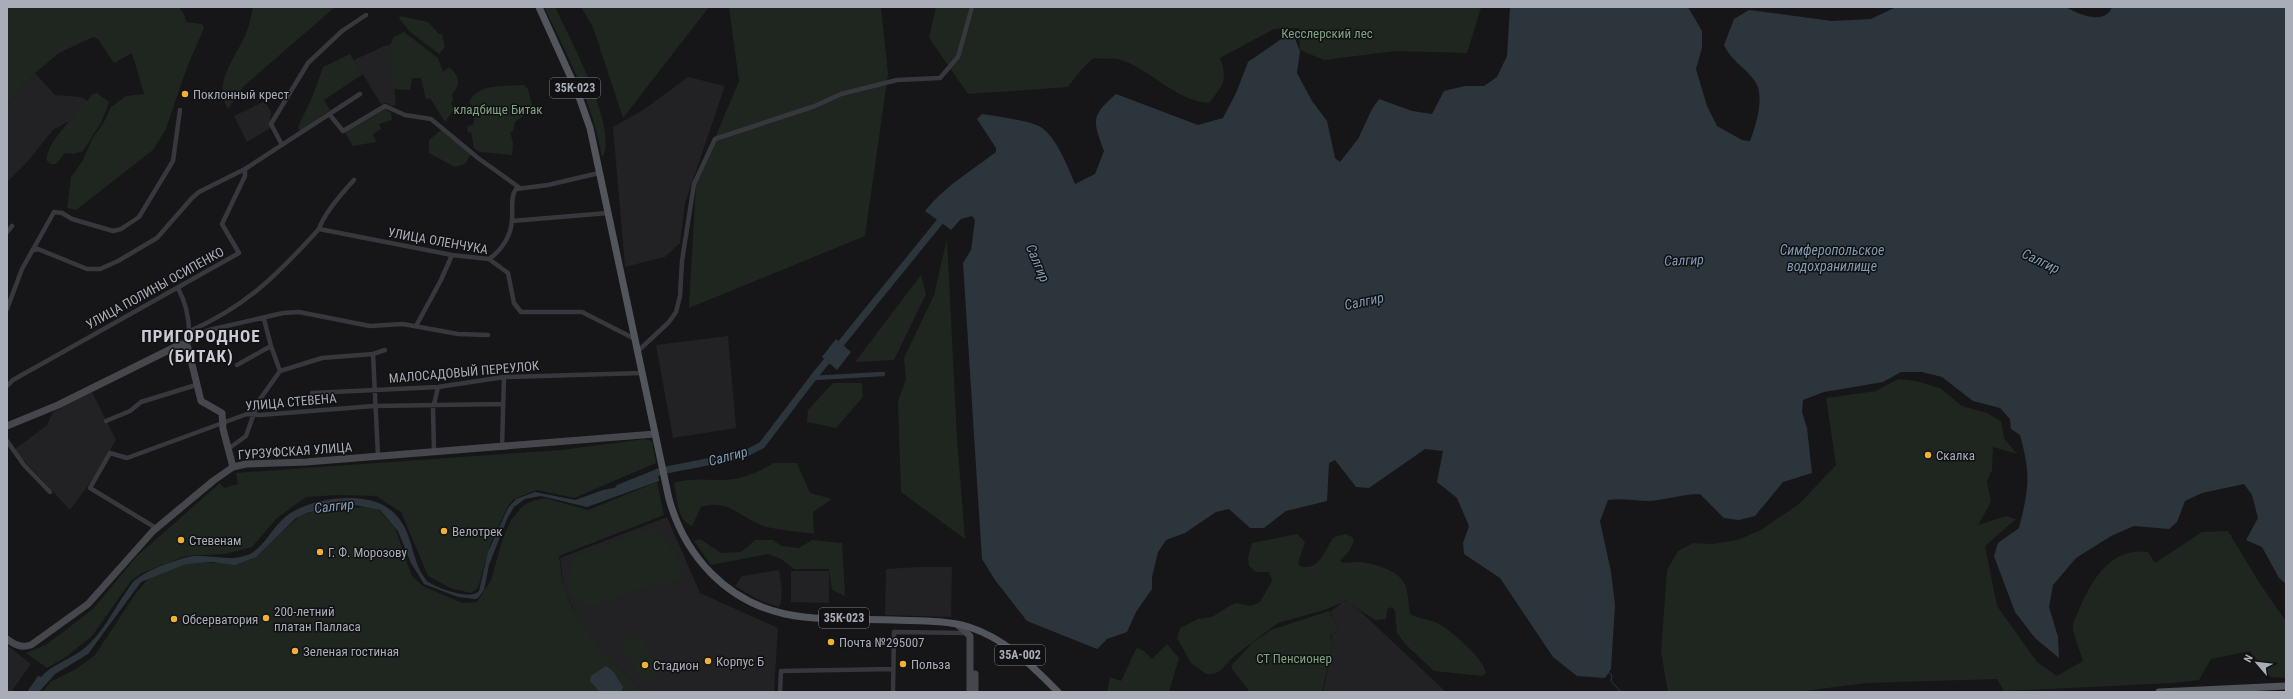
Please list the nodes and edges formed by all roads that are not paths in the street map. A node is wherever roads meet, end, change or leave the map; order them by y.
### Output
1 (539, 7) edge
2 (972, 7) edge
3 (366, 15) dead end
4 (360, 94) dead end
5 (180, 110) dead end
6 (330, 115) junction
7 (282, 146) junction
8 (245, 169) junction
9 (599, 173) junction
10 (354, 180) dead end
11 (520, 188) junction
12 (608, 212) junction
13 (512, 221) junction
14 (12, 226) dead end
15 (319, 229) junction
16 (7, 232) edge
17 (34, 250) junction
18 (452, 255) junction
19 (489, 259) junction
20 (178, 288) junction
21 (7, 309) edge
22 (264, 319) junction
23 (416, 326) junction
24 (190, 331) junction
25 (488, 336) dead end
26 (196, 337) junction
27 (634, 339) junction
28 (189, 340) junction
29 (181, 344) junction
30 (271, 346) junction
31 (188, 348) junction
32 (385, 350) dead end
33 (637, 352) junction
34 (373, 354) junction
35 (237, 365) dead end
36 (280, 371) junction
37 (642, 373) junction
38 (504, 377) junction
39 (196, 385) junction
40 (7, 386) edge
41 (438, 387) junction
42 (373, 390) junction
43 (312, 393) dead end
44 (434, 404) junction
45 (503, 404) junction
46 (374, 406) junction
47 (254, 415) junction
48 (106, 421) dead end
49 (223, 424) junction
50 (7, 426) edge
51 (655, 434) junction
52 (7, 441) edge
53 (502, 448) junction
54 (228, 449) junction
55 (434, 452) junction
56 (378, 456) junction
57 (234, 467) junction
58 (50, 492) dead end
59 (156, 528) junction
60 (958, 625) junction
61 (975, 630) junction
62 (967, 633) junction
63 (7, 639) edge
64 (893, 669) junction
65 (2284, 688) edge
66 (2250, 690) edge
67 (780, 692) edge
68 (893, 692) edge
69 (970, 692) edge
70 (975, 692) edge
71 (1053, 692) edge
72 (1058, 692) edge
73 (2159, 692) edge

1 - 9 main road, 35К-023
2 - 33 street
3 - 7 street
4 - 6 street
5 - 17 street
6 - 7 street
6 - 11 street
7 - 8 street
8 - 17 street
8 - 20 street, УЛИЦА ПОЛИНЫ ОСИПЕНКО
9 - 11 street
9 - 12 main road, 35К-023
10 - 15 street
11 - 13 street
12 - 13 street
12 - 27 main road, 35К-023
13 - 19 street
14 - 16 street
15 - 18 street, УЛИЦА ОЛЕНЧУКА
15 - 24 street
17 - 21 street
18 - 19 street, УЛИЦА ОЛЕНЧУКА
18 - 23 street
19 - 27 street, УЛИЦА ОЛЕНЧУКА
20 - 24 street
20 - 40 street, УЛИЦА ПОЛИНЫ ОСИПЕНКО
22 - 23 street
22 - 26 street
22 - 30 street
23 - 25 street
24 - 26 street
24 - 28 street
26 - 28 street
27 - 33 main road, 35К-023
28 - 29 street
28 - 31 street
29 - 31 main road
29 - 50 main road
30 - 35 street
30 - 36 street
31 - 39 main road
32 - 34 street
33 - 37 main road, 35К-023
34 - 36 street
34 - 42 street
36 - 47 street
37 - 38 street, МАЛОСАДОВЫЙ ПЕРЕУЛОК
37 - 51 main road, 35К-023
38 - 41 street, МАЛОСАДОВЫЙ ПЕРЕУЛОК
38 - 45 street
39 - 48 street
39 - 49 main road
41 - 42 street, МАЛОСАДОВЫЙ ПЕРЕУЛОК
41 - 44 street
42 - 43 street, МАЛОСАДОВЫЙ ПЕРЕУЛОК
42 - 46 street
44 - 45 street, УЛИЦА СТЕВЕНА
44 - 46 street, УЛИЦА СТЕВЕНА
44 - 55 street
45 - 53 street
46 - 47 street, УЛИЦА СТЕВЕНА
46 - 56 street
47 - 49 street, УЛИЦА СТЕВЕНА
47 - 54 street
49 - 54 main road
49 - 59 street, УЛИЦА СТЕВЕНА
51 - 53 main road, ГУРЗУФСКАЯ УЛИЦА
51 - 60 main road, 35К-023
52 - 58 street
53 - 55 main road, ГУРЗУФСКАЯ УЛИЦА
54 - 57 main road
55 - 56 main road, ГУРЗУФСКАЯ УЛИЦА
56 - 57 main road, ГУРЗУФСКАЯ УЛИЦА
57 - 59 main road, ГУРЗУФСКАЯ УЛИЦА
59 - 63 main road, ГУРЗУФСКАЯ УЛИЦА
60 - 61 main road, 35К-023
60 - 62 main road
61 - 70 main road
61 - 71 main road, 35К-023
61 - 72 main road, 35А-002
62 - 64 street
62 - 69 main road
64 - 67 street
64 - 68 street
65 - 66 main road
66 - 73 main road

